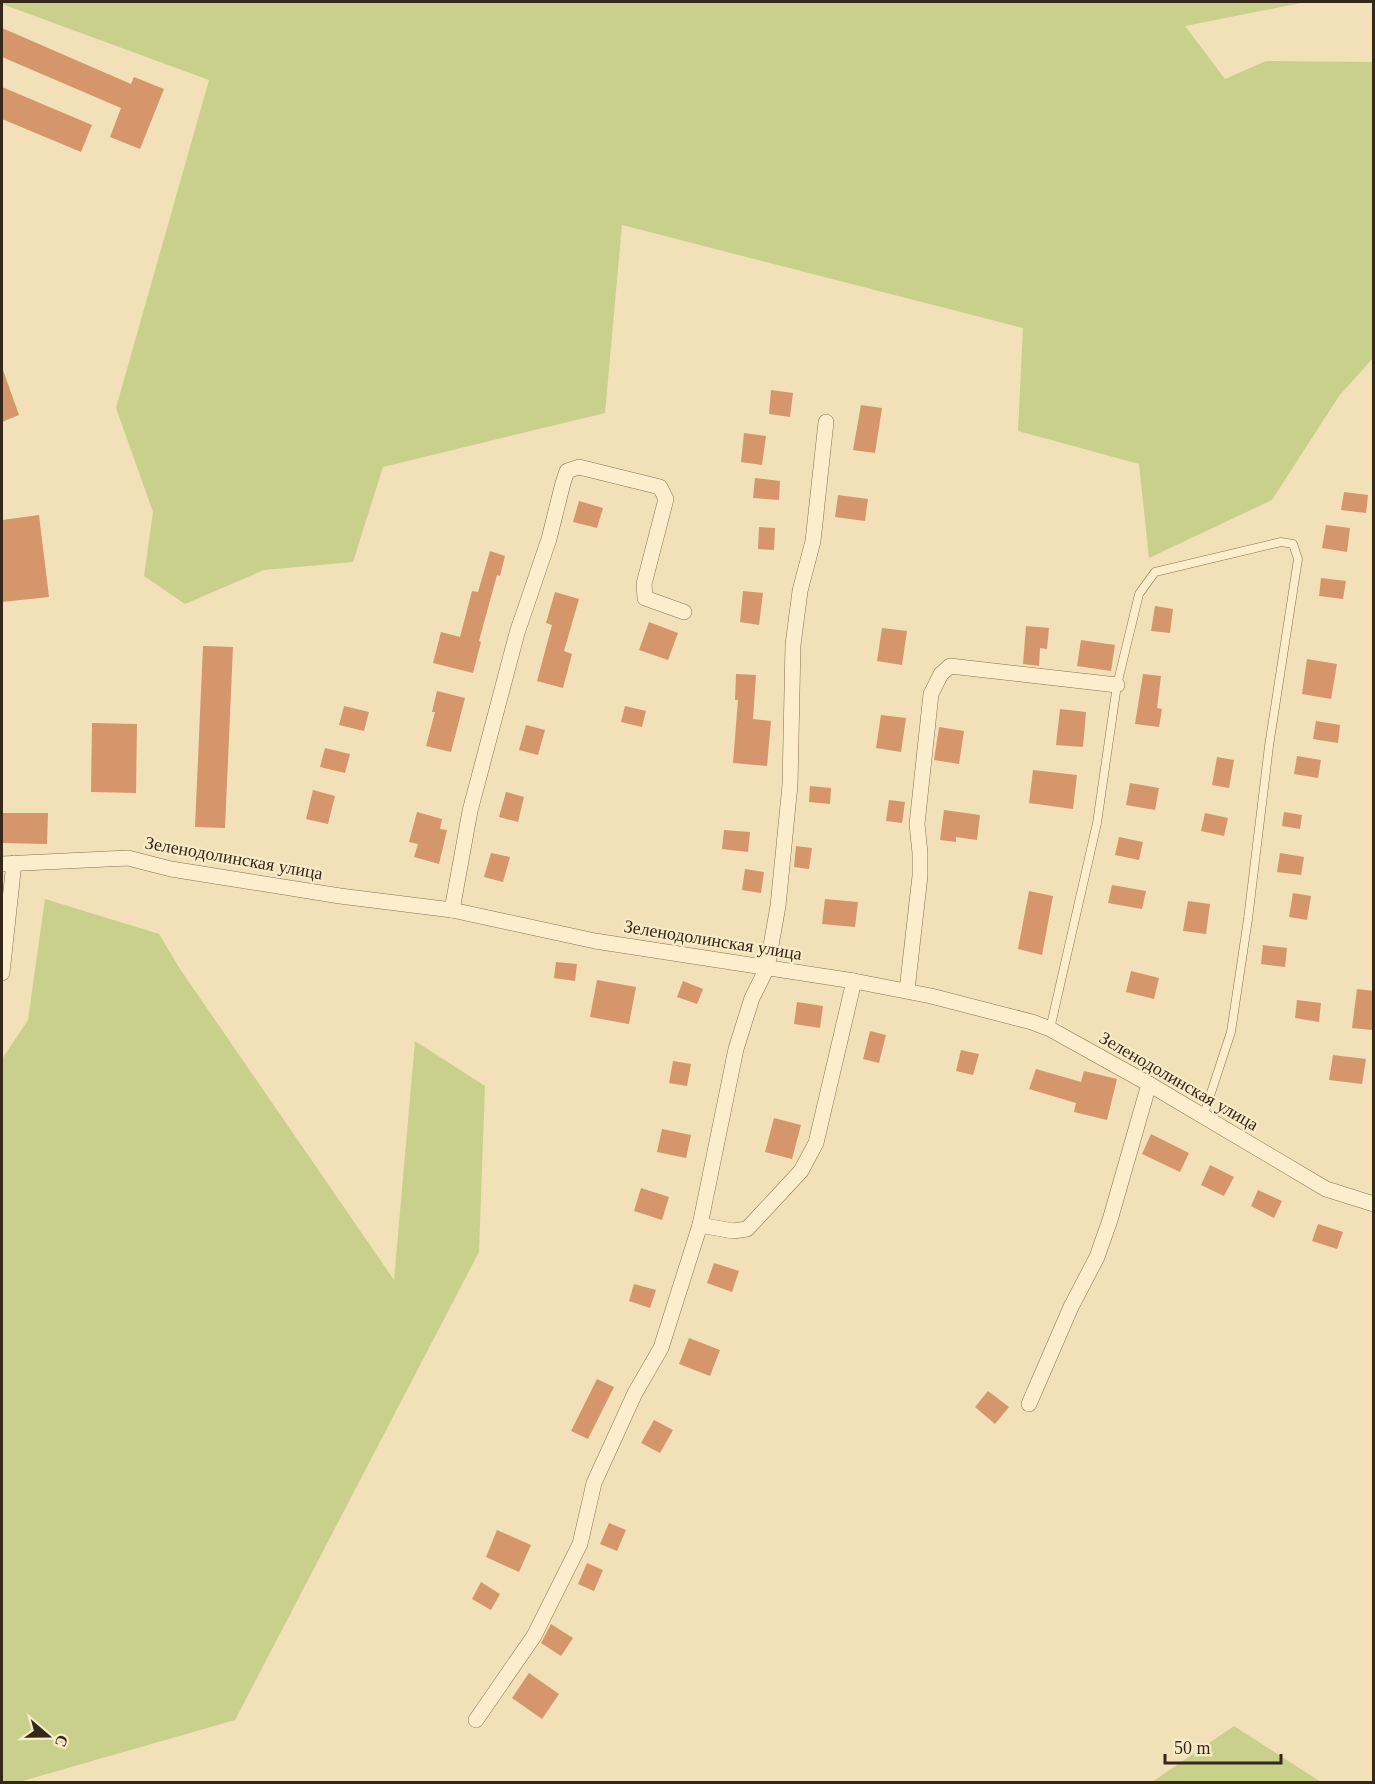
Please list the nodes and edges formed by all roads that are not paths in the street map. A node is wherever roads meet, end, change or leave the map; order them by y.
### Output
1 (826, 422) dead end
2 (684, 612) dead end
3 (1117, 685) junction
4 (8, 864) edge
5 (452, 910) junction
6 (767, 968) junction
7 (2, 973) edge
8 (854, 981) junction
9 (908, 990) junction
10 (1050, 1029) junction
11 (1149, 1084) junction
12 (1203, 1117) junction
13 (1374, 1204) edge
14 (700, 1225) junction
15 (1029, 1404) dead end
16 (476, 1720) dead end

1 - 6 street
2 - 5 street
3 - 9 street
3 - 10 lane
3 - 12 lane
4 - 5 street, Зеленодолинская улица
4 - 7 street
5 - 6 street, Зеленодолинская улица
6 - 8 street, Зеленодолинская улица
6 - 14 street
8 - 9 street, Зеленодолинская улица
8 - 14 street
9 - 10 street, Зеленодолинская улица
10 - 11 street, Зеленодолинская улица
11 - 12 street, Зеленодолинская улица
11 - 15 street
12 - 13 street, Зеленодолинская улица
14 - 16 street

